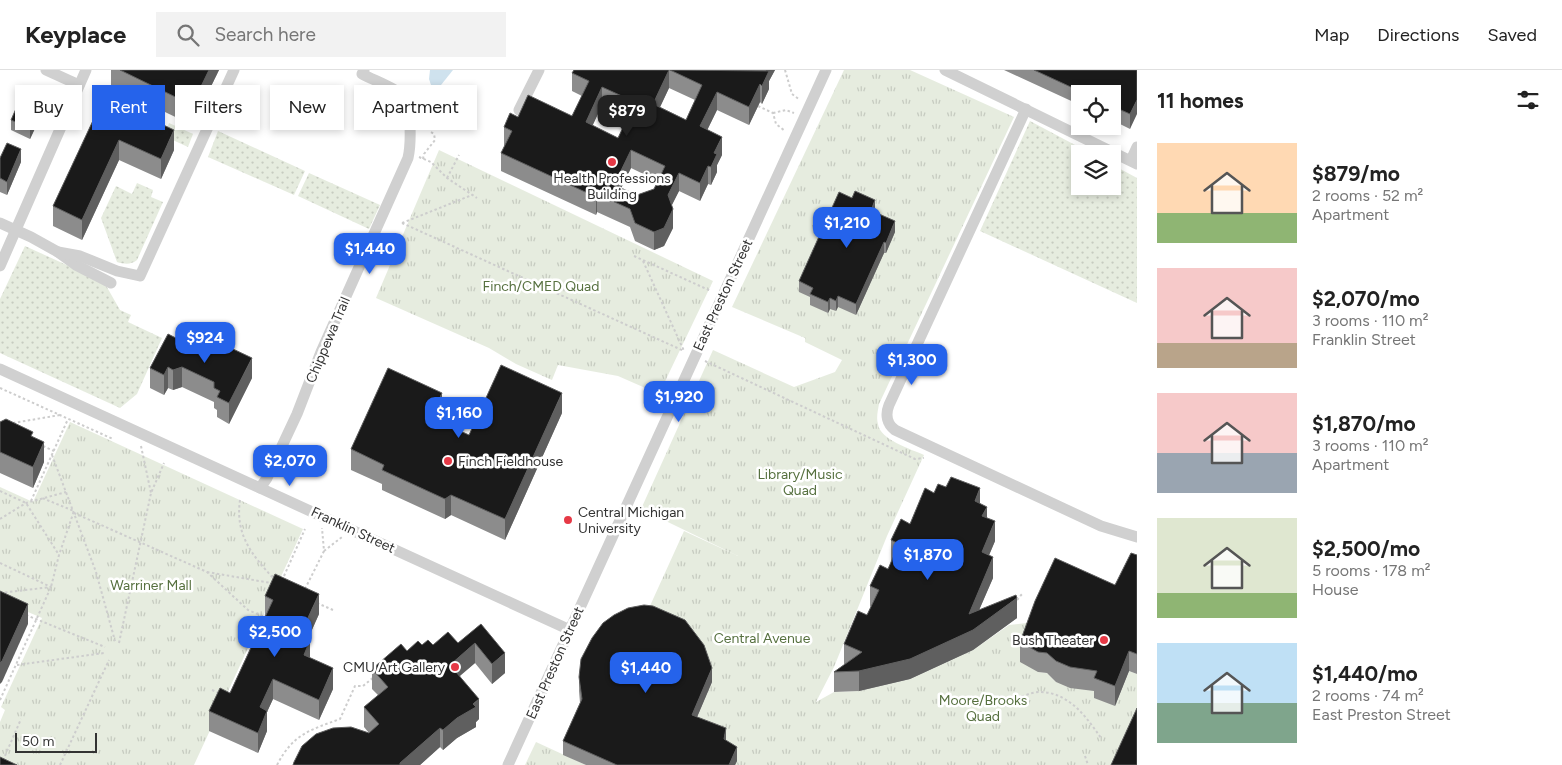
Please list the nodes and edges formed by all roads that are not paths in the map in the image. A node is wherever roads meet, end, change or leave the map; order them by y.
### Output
1 (46, 70) edge
2 (86, 70) edge
3 (234, 70) edge
4 (539, 70) edge
5 (826, 70) edge
6 (945, 70) edge
7 (360, 71) edge
8 (79, 85) joint
9 (1026, 109) junction
10 (519, 110) edge
11 (60, 130) edge
12 (1137, 147) edge
13 (1134, 162) edge
14 (0, 223) edge
15 (16, 231) junction
16 (58, 252) junction
17 (0, 266) edge
18 (111, 283) dead end
19 (0, 369) edge
20 (260, 488) junction
21 (1137, 537) edge
22 (570, 630) junction
23 (508, 765) edge

1 - 8 street
2 - 8 street
3 - 16 street
4 - 10 street
5 - 22 street, East Preston Street
6 - 9 street
7 - 20 street, Chippewa Trail
9 - 13 street
9 - 21 street
11 - 15 street
12 - 13 street
14 - 15 street
15 - 16 street
15 - 17 street
16 - 18 street
19 - 20 street, Franklin Street
20 - 22 street, Franklin Street
22 - 23 street, East Preston Street

